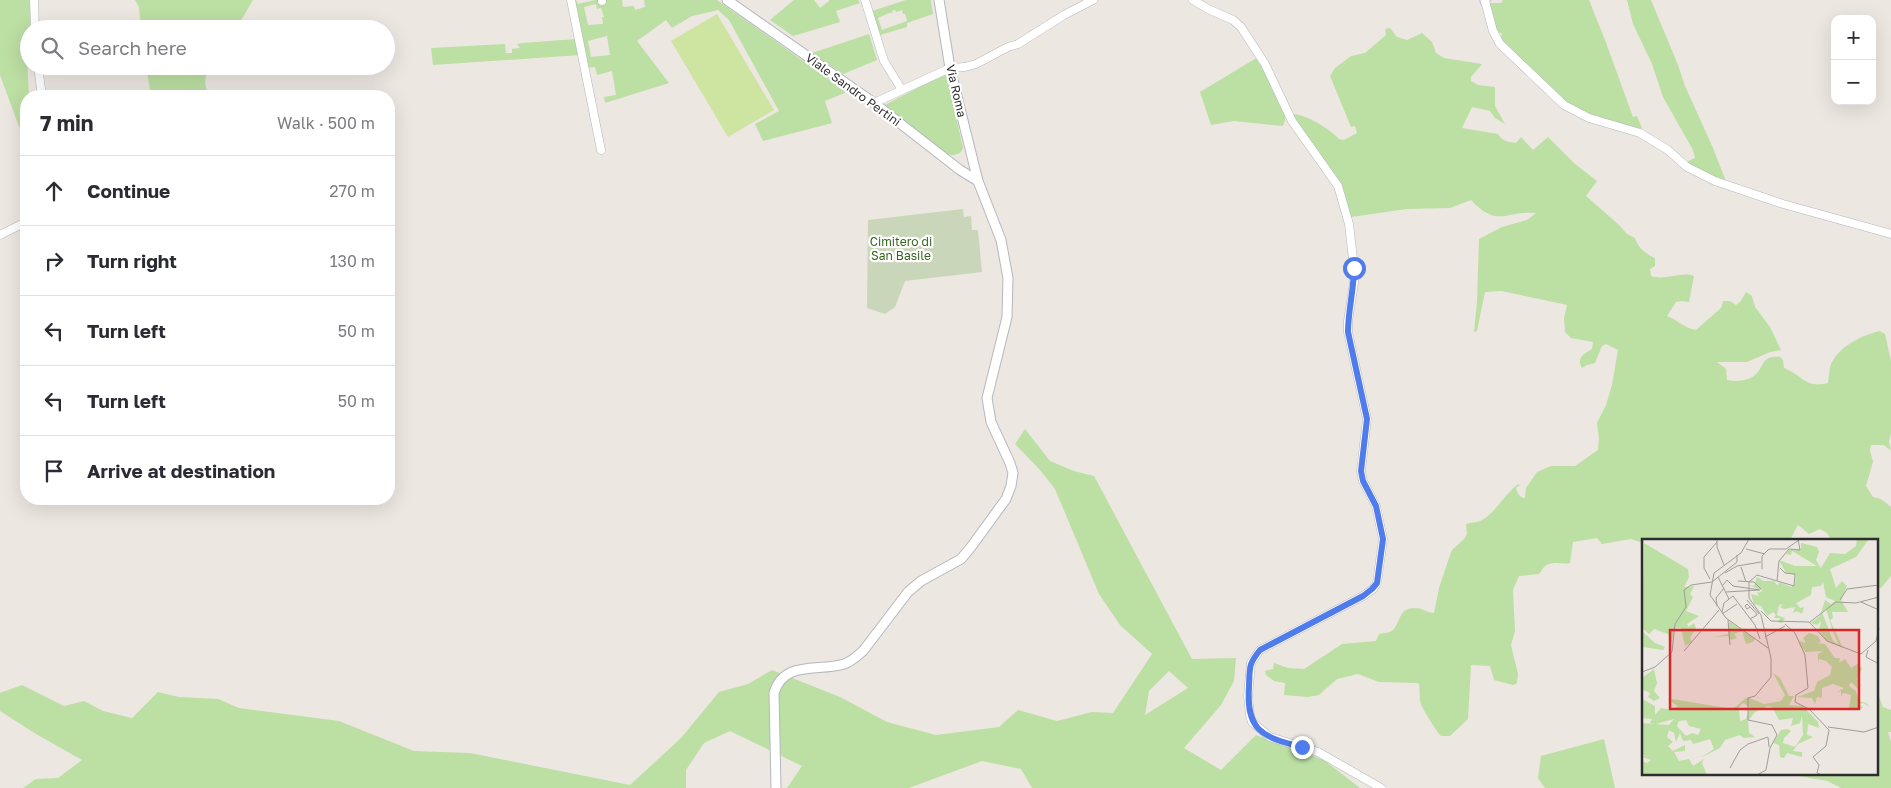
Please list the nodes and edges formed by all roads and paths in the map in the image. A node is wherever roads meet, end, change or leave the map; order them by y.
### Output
1 (34, 0) edge
2 (571, 0) edge
3 (727, 0) edge
4 (865, 0) edge
5 (939, 0) edge
6 (1093, 0) edge
7 (1193, 0) edge
8 (1485, 1) edge
9 (35, 20) edge
10 (950, 68) junction
11 (39, 75) edge
12 (41, 90) edge
13 (902, 90) junction
14 (874, 103) junction
15 (600, 150) dead end
16 (978, 181) junction
17 (20, 225) edge
18 (1891, 234) edge
19 (0, 235) edge
20 (776, 788) edge
21 (1381, 788) edge

1 - 9 street
2 - 15 street
3 - 14 street, Viale Sandro Pertini
4 - 13 street
5 - 10 street, Via Roma
6 - 10 street
7 - 21 street
8 - 18 street
10 - 13 street
10 - 16 street, Via Roma
11 - 12 street
13 - 14 street
14 - 16 street, Viale Sandro Pertini
16 - 20 street, Via Roma
17 - 19 street

